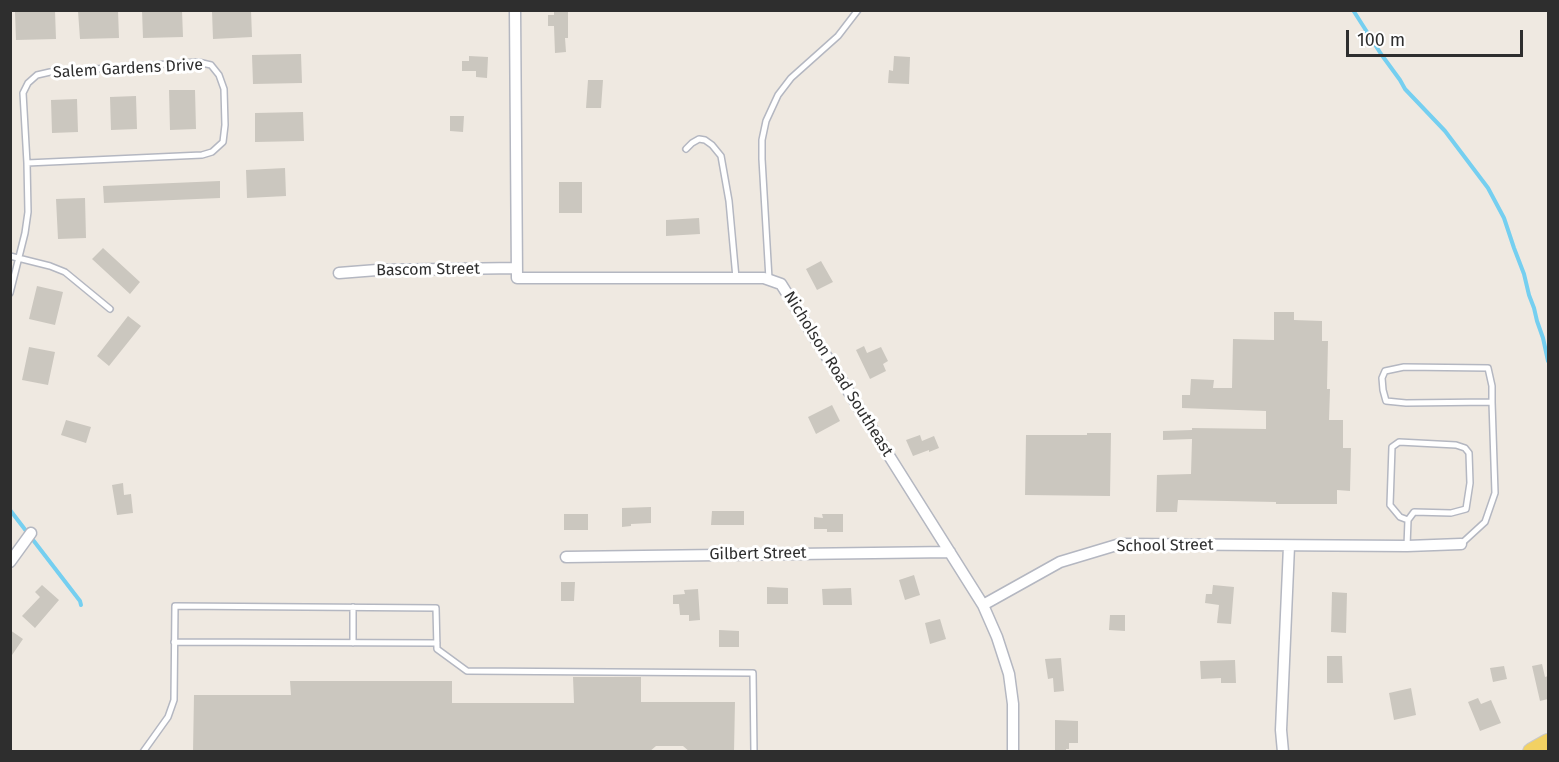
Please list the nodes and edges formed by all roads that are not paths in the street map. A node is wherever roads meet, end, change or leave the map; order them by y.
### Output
1 (515, 10) edge
2 (858, 10) edge
3 (686, 149) dead end
4 (27, 163) junction
5 (10, 256) edge
6 (20, 258) junction
7 (517, 268) junction
8 (339, 273) dead end
9 (736, 278) junction
10 (769, 279) junction
11 (10, 293) edge
12 (110, 309) dead end
13 (1492, 402) junction
14 (1408, 520) junction
15 (32, 533) dead end
16 (1461, 544) joint
17 (1289, 546) junction
18 (1407, 546) junction
19 (950, 552) junction
20 (566, 557) dead end
21 (10, 562) edge
22 (983, 605) junction
23 (353, 607) junction
24 (174, 642) junction
25 (353, 643) junction
26 (437, 643) junction
27 (1548, 743) edge
28 (143, 752) edge
29 (754, 752) edge
30 (1013, 752) edge
31 (1283, 752) edge
32 (1532, 752) edge

1 - 7 street
2 - 10 lane
3 - 9 lane
4 - 4 lane, Salem Gardens Drive
4 - 6 lane, Salem Gardens Drive
5 - 6 lane
6 - 11 lane, Salem Gardens Drive
6 - 12 lane
7 - 8 street, Bascom Street
7 - 9 street, Nicholson Road Southeast
9 - 10 street, Nicholson Road Southeast
10 - 19 street, Nicholson Road Southeast
13 - 13 lane
13 - 16 lane
14 - 14 lane
14 - 18 lane
15 - 21 street
16 - 18 street, School Street
17 - 18 street, School Street
17 - 22 street, School Street
17 - 31 street
19 - 20 street, Gilbert Street
19 - 22 street, Nicholson Road Southeast
22 - 30 street, Nicholson Road Southeast
23 - 24 lane
23 - 25 lane
23 - 26 lane
24 - 25 lane
24 - 28 lane
25 - 26 lane
26 - 29 lane
27 - 32 main road

